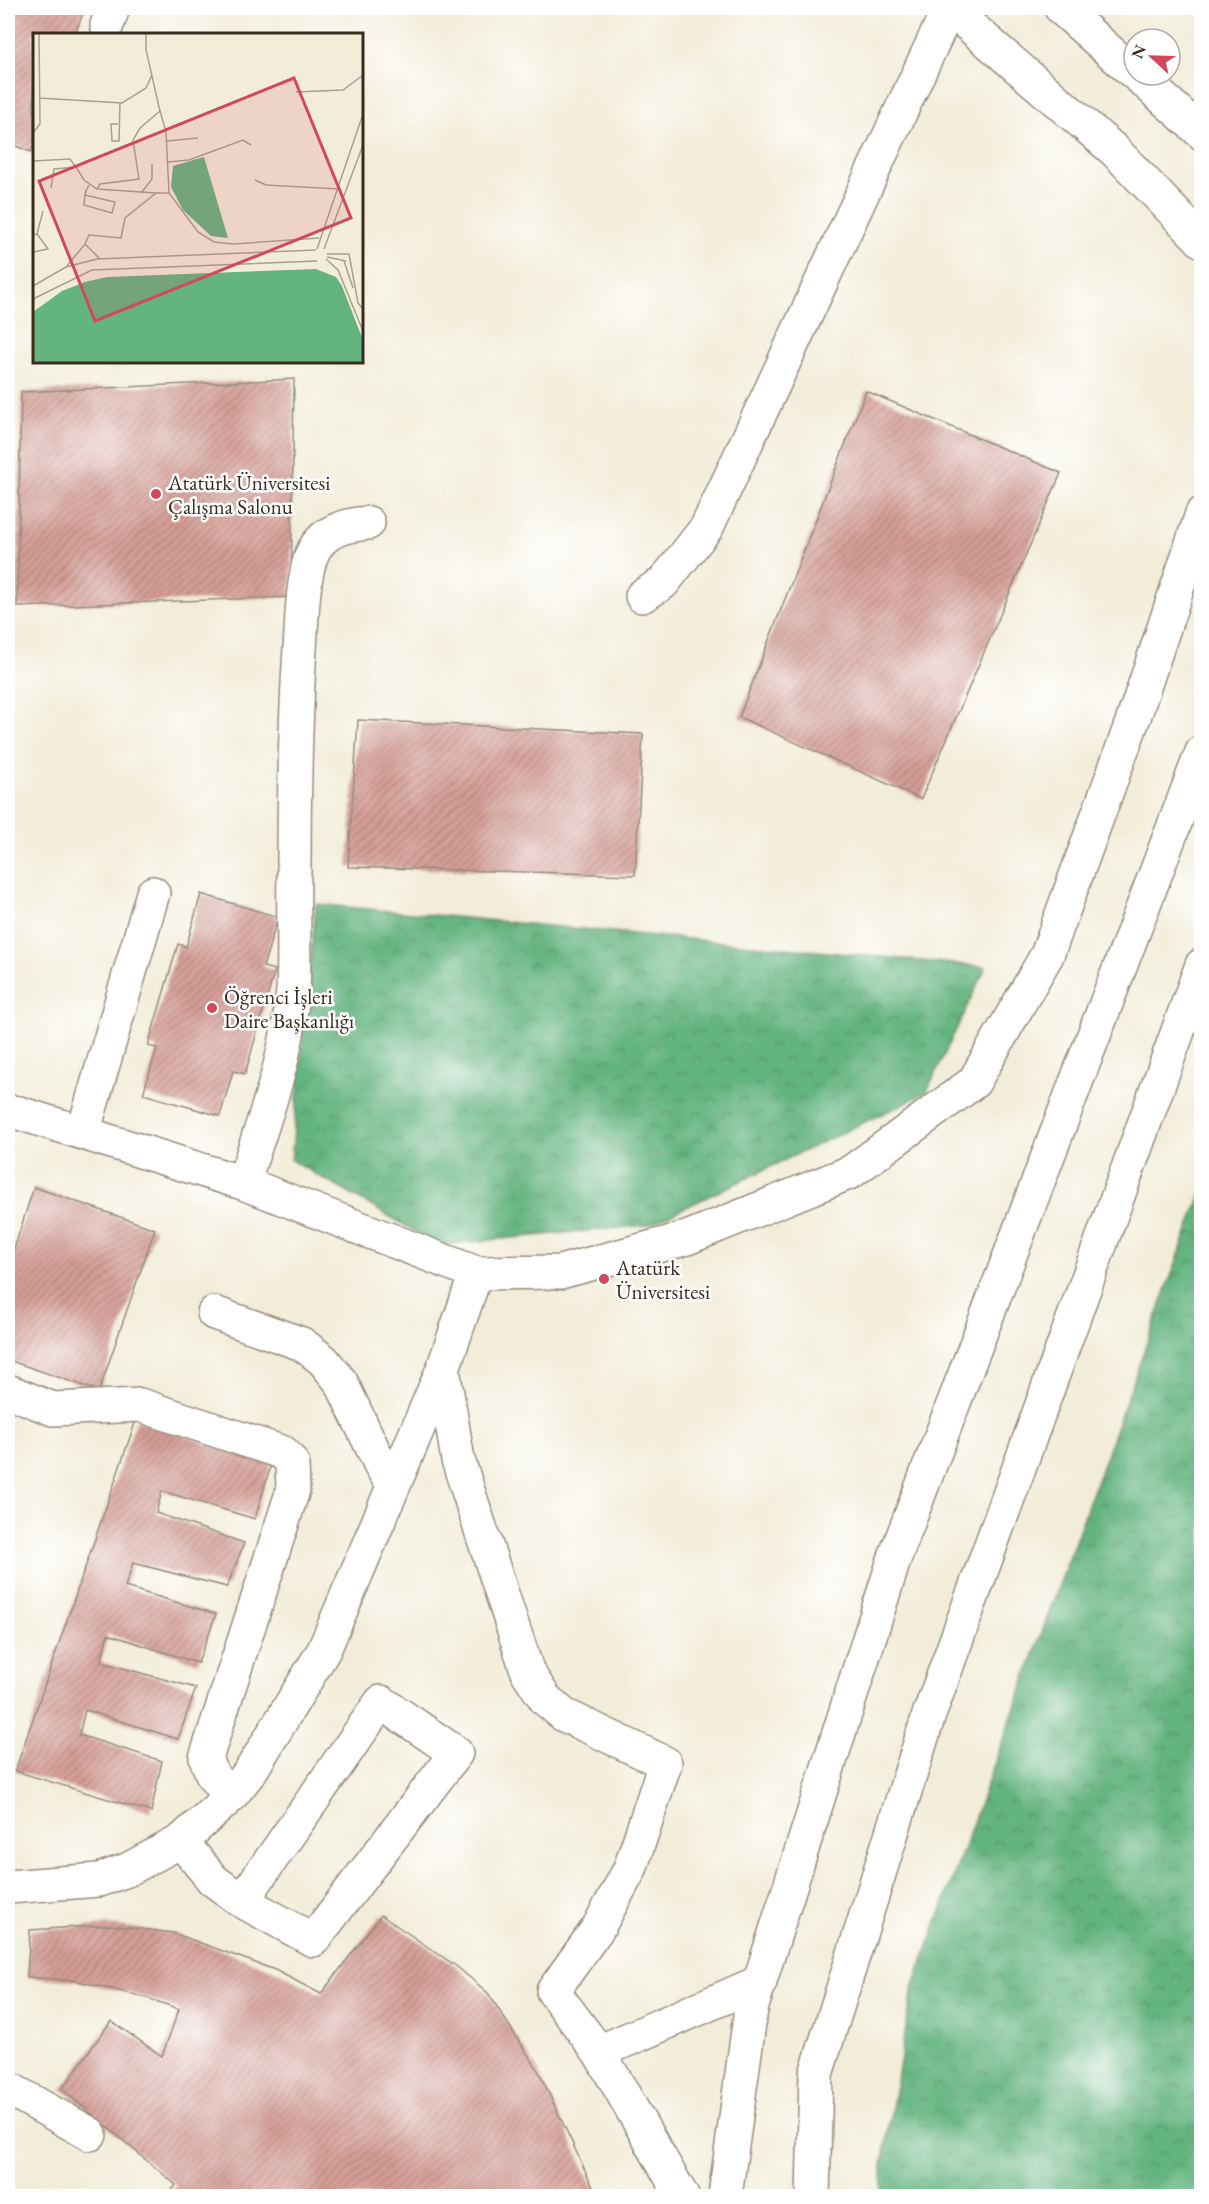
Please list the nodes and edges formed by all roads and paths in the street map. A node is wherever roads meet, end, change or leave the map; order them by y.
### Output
1 (949, 8) edge
2 (1061, 8) edge
3 (1122, 62) edge
4 (1150, 87) edge
5 (1202, 133) edge
6 (1202, 241) edge
7 (1202, 514) edge
8 (368, 523) dead end
9 (642, 596) dead end
10 (1202, 752) edge
11 (153, 892) dead end
12 (1202, 965) edge
13 (8, 1112) edge
14 (83, 1133) junction
15 (243, 1183) junction
16 (476, 1273) junction
17 (214, 1313) dead end
18 (443, 1369) junction
19 (8, 1391) edge
20 (396, 1480) junction
21 (230, 1797) junction
22 (181, 1841) junction
23 (8, 1887) edge
24 (242, 1901) junction
25 (760, 1982) junction
26 (599, 2052) junction
27 (8, 2088) edge
28 (90, 2134) dead end
29 (682, 2196) edge
30 (725, 2196) edge
31 (813, 2196) edge

1 - 6 main road
1 - 9 main road
2 - 3 main road
4 - 5 main road
7 - 16 main road
8 - 15 main road
10 - 25 main road
11 - 14 main road
12 - 31 main road
13 - 14 main road
14 - 15 main road
15 - 16 main road
16 - 18 main road
17 - 20 main road
18 - 20 main road
18 - 26 main road
19 - 21 main road
20 - 21 main road
21 - 22 main road
22 - 23 main road
22 - 24 main road
24 - 24 main road
25 - 26 main road
25 - 30 main road
26 - 29 main road
27 - 28 main road

